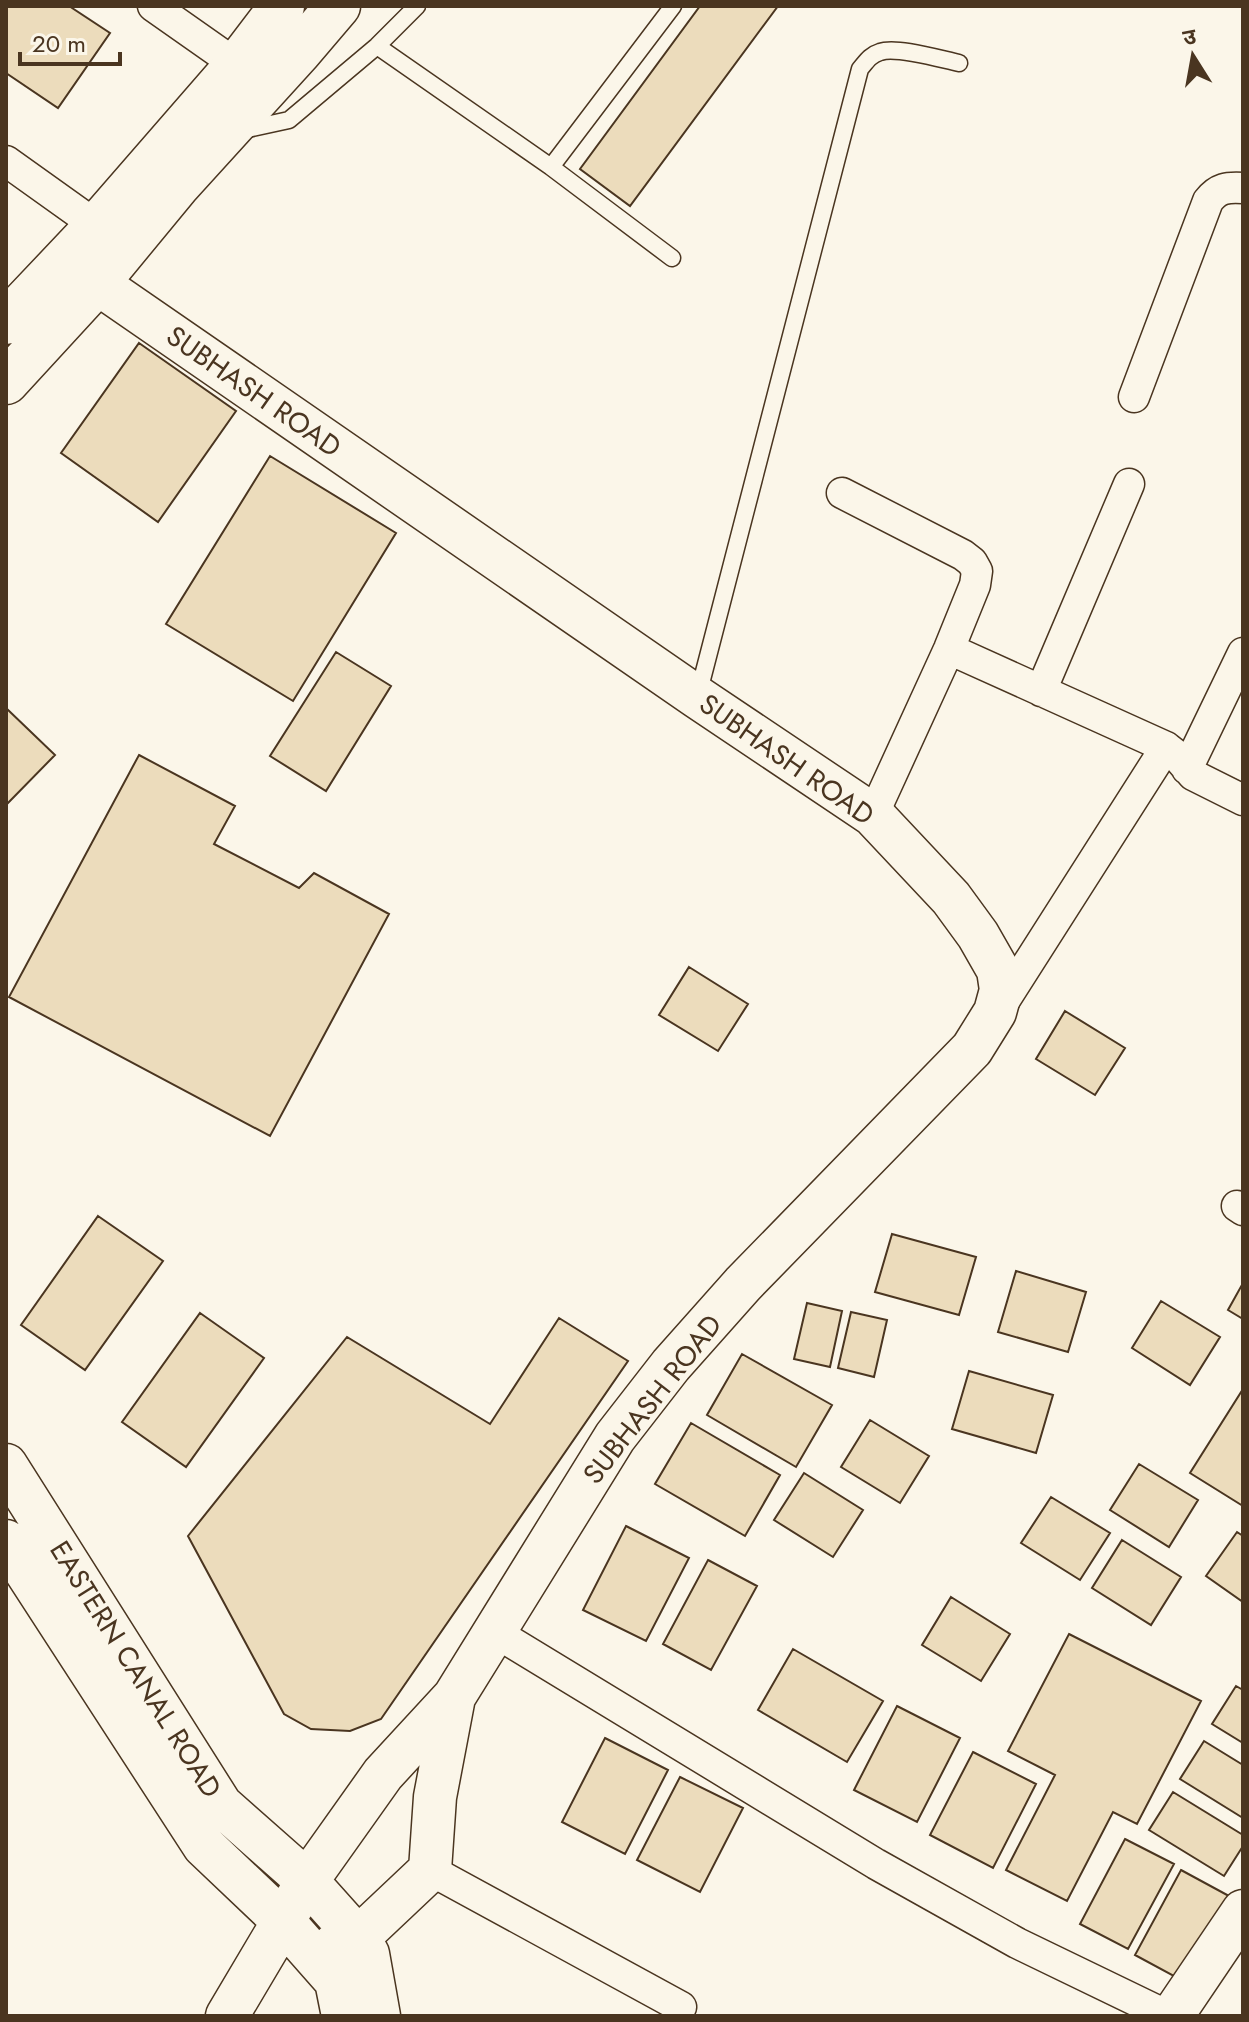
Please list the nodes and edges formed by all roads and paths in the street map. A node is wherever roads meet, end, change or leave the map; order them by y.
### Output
1 (153, 6) edge
2 (282, 6) edge
3 (338, 6) edge
4 (417, 6) edge
5 (673, 6) edge
6 (377, 46) junction
7 (959, 63) dead end
8 (237, 65) junction
9 (225, 133) junction
10 (6, 161) edge
11 (551, 167) junction
12 (1243, 188) edge
13 (97, 226) junction
14 (672, 258) dead end
15 (97, 283) junction
16 (6, 322) edge
17 (6, 382) edge
18 (1134, 397) dead end
19 (1129, 484) dead end
20 (842, 493) dead end
21 (949, 649) junction
22 (1243, 653) edge
23 (1041, 691) junction
24 (697, 697) junction
25 (1166, 747) junction
26 (1187, 769) junction
27 (1243, 800) edge
28 (873, 815) junction
29 (987, 1026) junction
30 (6, 1465) edge
31 (6, 1541) edge
32 (493, 1631) junction
33 (454, 1697) junction
34 (430, 1870) junction
35 (307, 1881) junction
36 (1243, 1911) edge
37 (297, 1937) junction
38 (358, 1938) junction
39 (681, 2007) dead end
40 (227, 2016) edge
41 (343, 2016) edge
42 (379, 2016) edge
43 (1170, 2016) edge

1 - 8 street
2 - 8 main road
3 - 9 main road
4 - 6 lane
5 - 11 lane
6 - 9 lane
6 - 11 lane
7 - 24 lane
8 - 13 main road
9 - 15 main road
10 - 13 street
11 - 14 lane
12 - 18 street
13 - 16 main road
15 - 17 main road
15 - 24 street, SUBHASH ROAD
19 - 23 street
20 - 21 street
21 - 23 street
21 - 28 street
22 - 26 street
23 - 25 street
24 - 28 street, SUBHASH ROAD
25 - 26 street
25 - 29 street
26 - 27 street
28 - 29 street, SUBHASH ROAD
29 - 32 street, SUBHASH ROAD
30 - 35 street, EASTERN CANAL ROAD
31 - 37 street, EASTERN CANAL ROAD
32 - 33 street, SUBHASH ROAD
32 - 43 street
33 - 34 street, SUBHASH ROAD
33 - 35 street, SUBHASH ROAD
34 - 38 street
34 - 39 street
35 - 37 street, SUBHASH ROAD
35 - 38 street, EASTERN CANAL ROAD
36 - 43 street
37 - 38 street
37 - 40 street, SUBHASH ROAD
37 - 41 street, EASTERN CANAL ROAD
38 - 42 street, EASTERN CANAL ROAD

